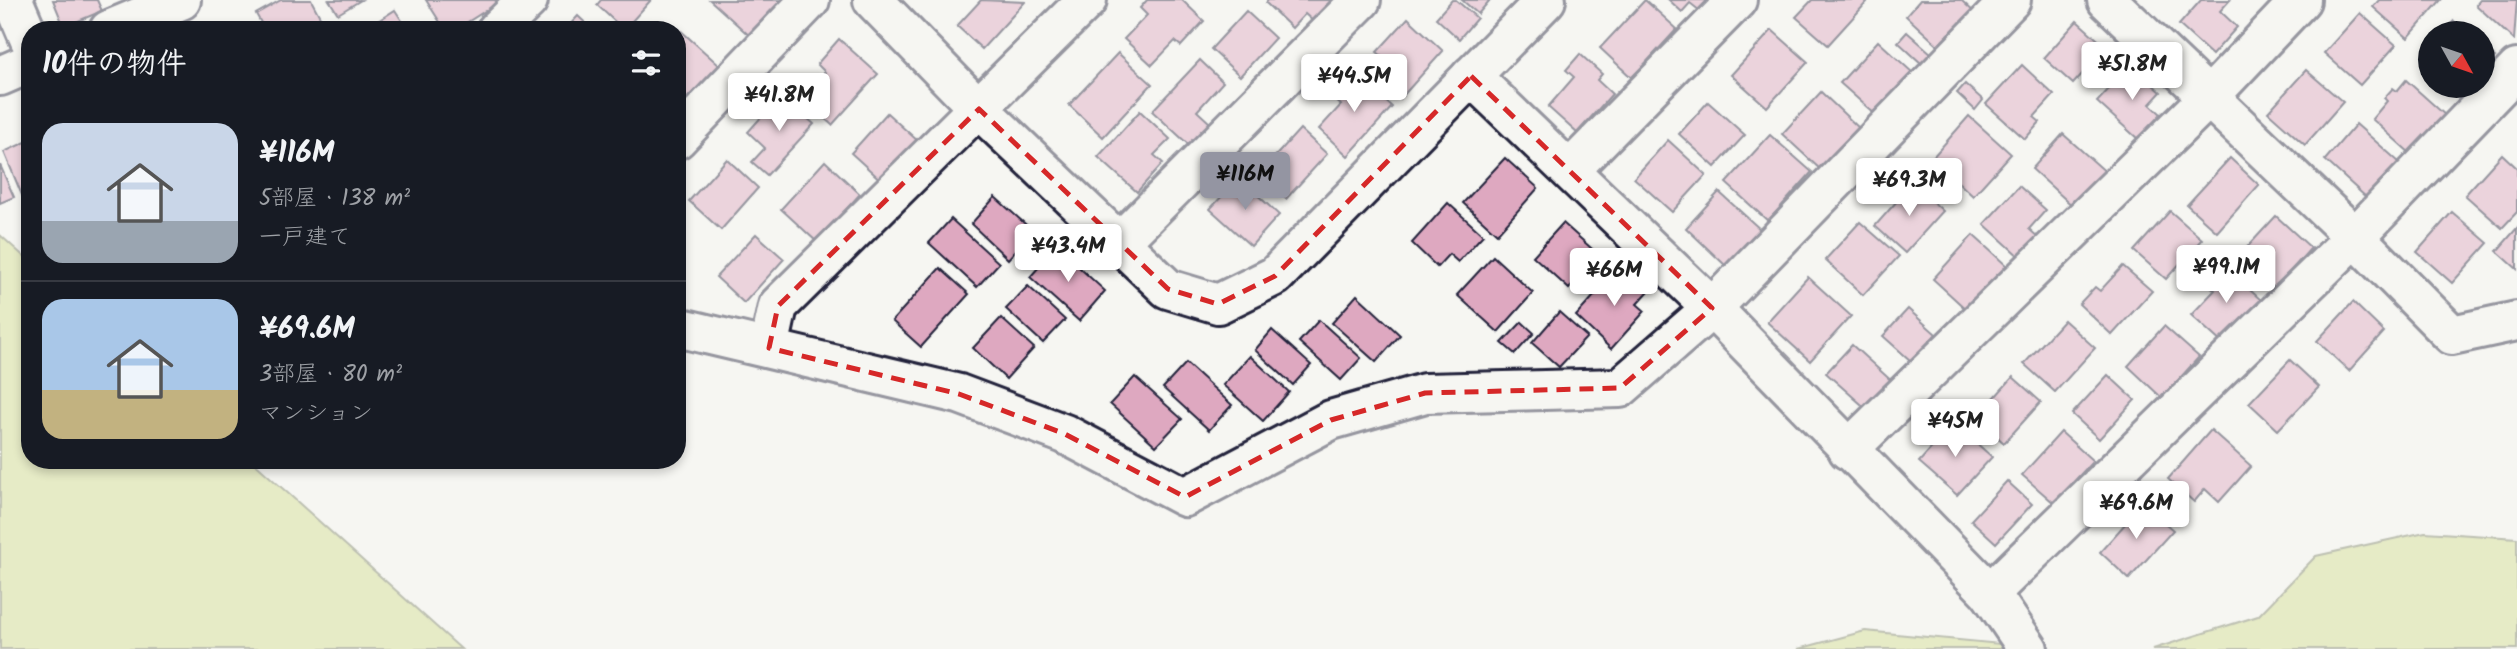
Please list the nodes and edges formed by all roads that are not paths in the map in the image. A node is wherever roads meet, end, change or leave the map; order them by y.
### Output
1 (13, 0) edge
2 (181, 0) edge
3 (528, 0) edge
4 (810, 0) edge
5 (873, 0) edge
6 (1087, 0) edge
7 (1361, 0) edge
8 (1546, 0) edge
9 (1737, 0) edge
10 (2011, 0) edge
11 (2107, 0) edge
12 (2301, 0) edge
13 (22, 21) edge
14 (131, 21) edge
15 (506, 21) edge
16 (21, 67) edge
17 (2517, 69) edge
18 (0, 76) edge
19 (1471, 76) junction
20 (2208, 98) junction
21 (979, 109) junction
22 (686, 130) edge
23 (1570, 170) junction
24 (2355, 237) junction
25 (1120, 242) junction
26 (1712, 308) junction
27 (2517, 321) edge
28 (686, 329) edge
29 (769, 348) junction
30 (1848, 450) junction
31 (1990, 593) junction
32 (2028, 649) edge

1 - 13 street
2 - 14 street
3 - 15 street
4 - 22 street
5 - 21 street
6 - 21 street
7 - 25 street
8 - 19 street
9 - 23 street
10 - 26 street
11 - 20 street
12 - 20 street
16 - 18 street
17 - 24 street
19 - 23 street
19 - 25 street
20 - 24 street
20 - 30 street
21 - 25 street
21 - 29 street
23 - 26 street
24 - 27 street
24 - 31 street
26 - 29 street
26 - 30 street
28 - 29 street
30 - 31 street
31 - 32 street

